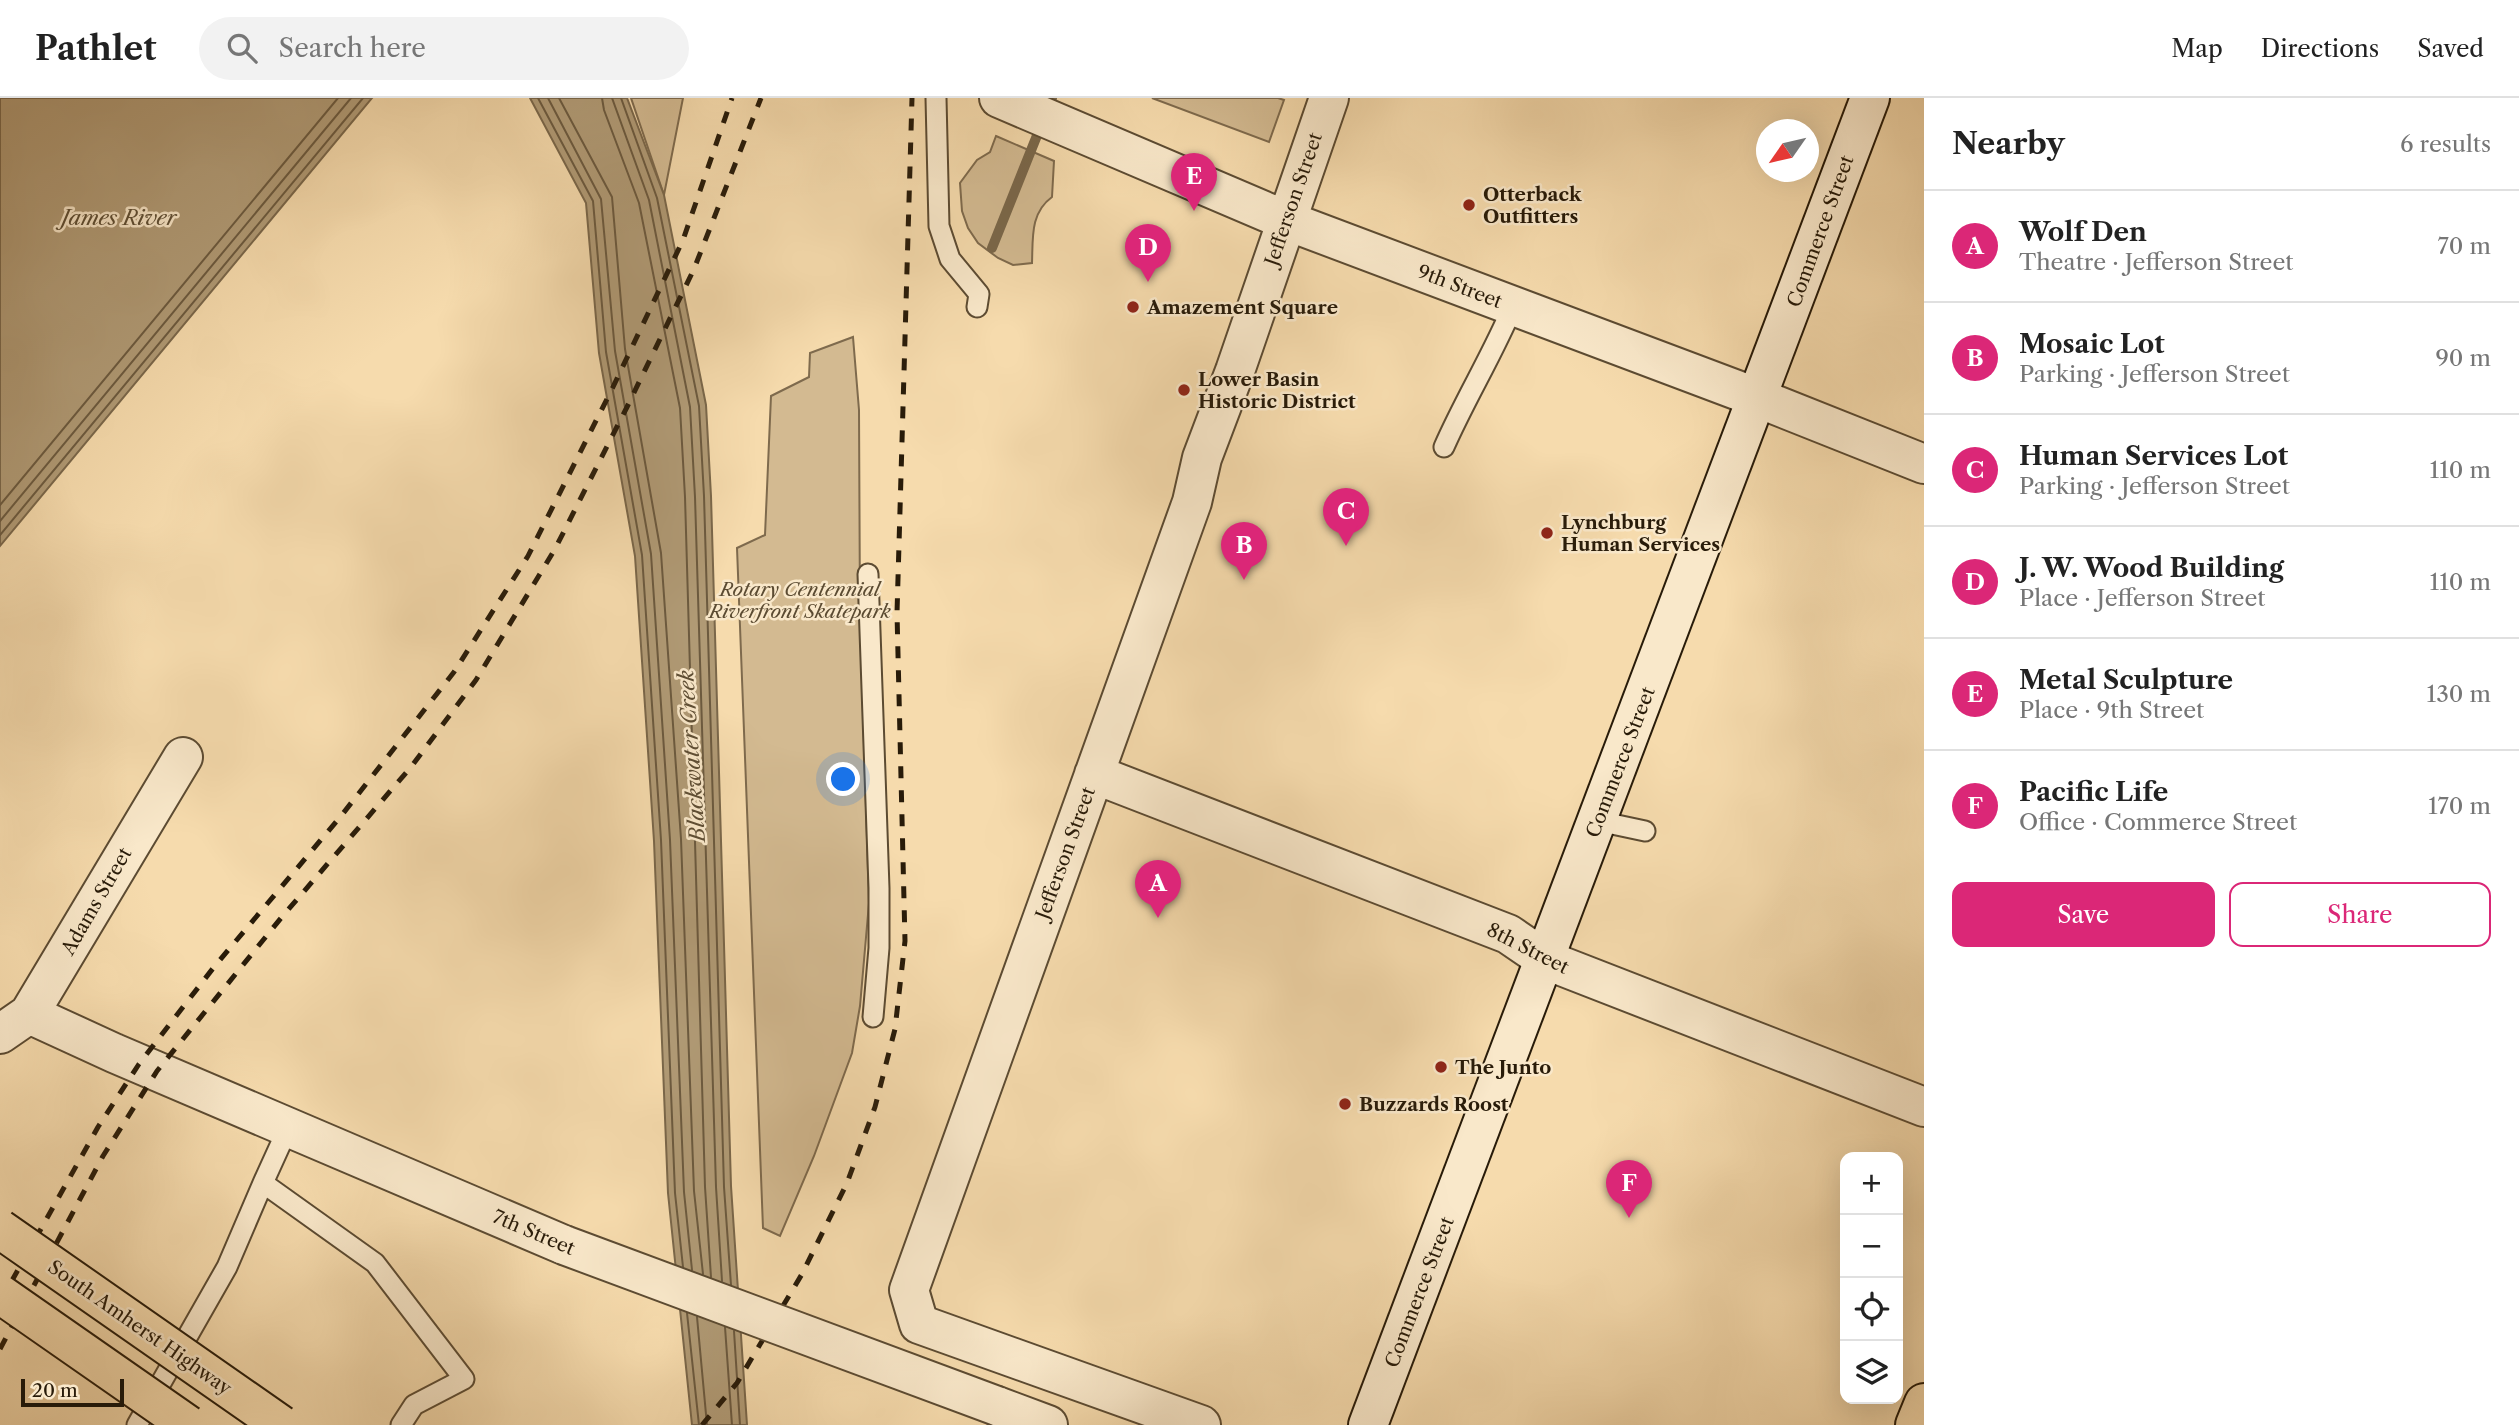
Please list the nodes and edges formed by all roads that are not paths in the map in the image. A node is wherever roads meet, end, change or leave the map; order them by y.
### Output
1 (936, 98) edge
2 (1329, 98) edge
3 (1870, 98) edge
4 (1002, 99) edge
5 (1286, 220) junction
6 (1513, 306) junction
7 (977, 307) dead end
8 (1758, 398) junction
9 (1444, 447) dead end
10 (1924, 464) edge
11 (868, 574) dead end
12 (183, 757) dead end
13 (1094, 774) junction
14 (1598, 821) junction
15 (1645, 831) dead end
16 (1546, 960) junction
17 (873, 1017) dead end
18 (15, 1024) edge
19 (1924, 1107) edge
20 (288, 1128) junction
21 (263, 1183) junction
22 (0, 1229) edge
23 (0, 1294) edge
24 (1924, 1403) edge
25 (137, 1425) edge
26 (188, 1425) edge
27 (281, 1425) edge
28 (401, 1425) edge
29 (1048, 1425) edge
30 (1201, 1425) edge
31 (1368, 1425) edge
32 (1915, 1425) edge

1 - 7 lane
2 - 5 street, Jefferson Street
3 - 8 street, Commerce Street
4 - 5 street, 9th Street
5 - 6 street, 9th Street
5 - 13 street, Jefferson Street
6 - 8 street, 9th Street
6 - 9 lane
8 - 10 street, 9th Street
8 - 14 street, Commerce Street
11 - 17 lane
12 - 18 street, Adams Street
13 - 16 street, 8th Street
13 - 30 street, Jefferson Street
14 - 15 lane
14 - 16 street, Commerce Street
16 - 19 street, 8th Street
16 - 31 street, Commerce Street
18 - 20 street, 7th Street
20 - 21 lane
20 - 29 street, 7th Street, bridge
21 - 25 lane
21 - 28 lane
22 - 27 main road, South Amherst Highway, bridge
23 - 26 main road, bridge
24 - 32 main road

